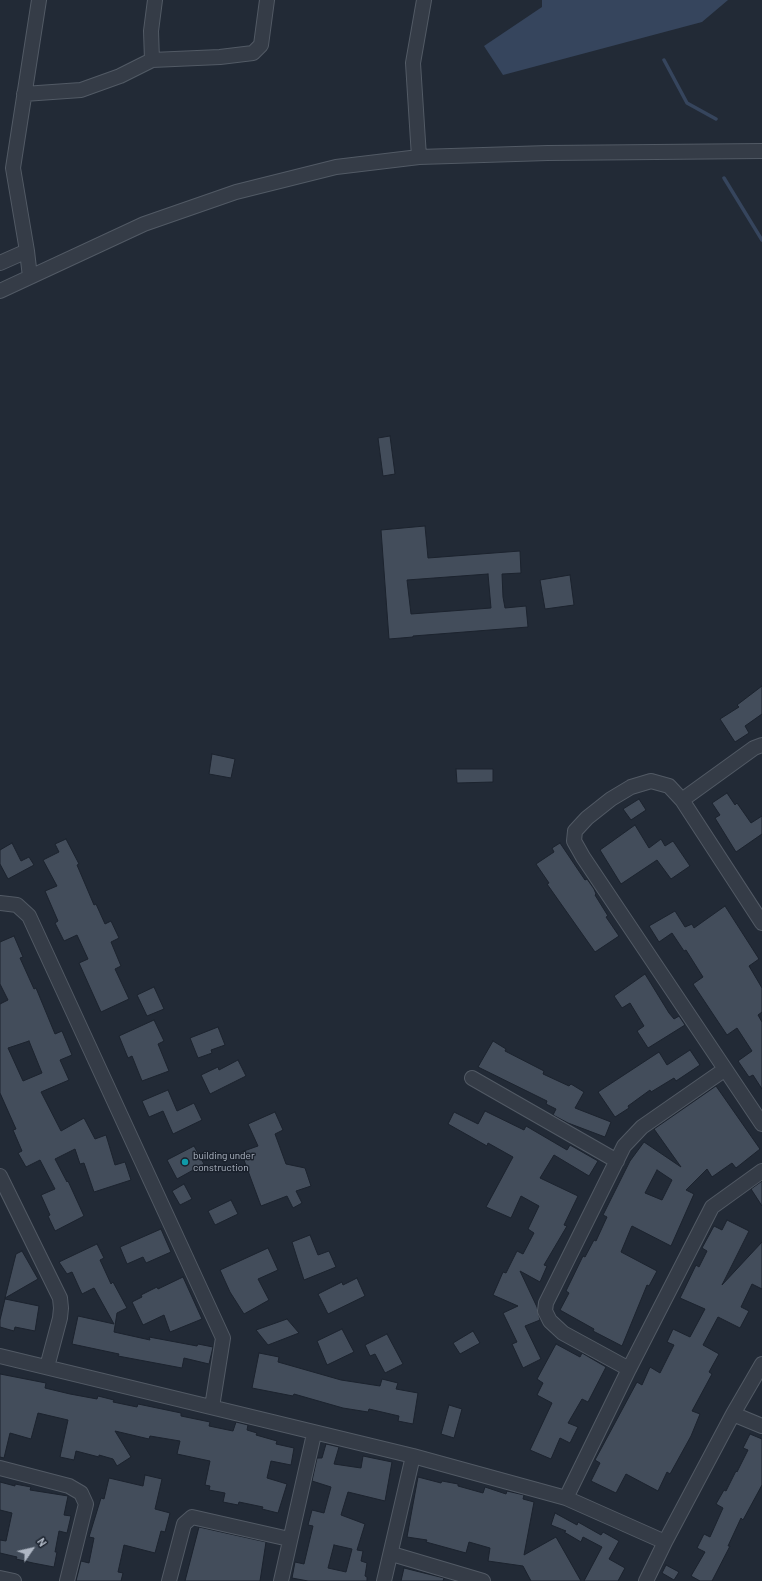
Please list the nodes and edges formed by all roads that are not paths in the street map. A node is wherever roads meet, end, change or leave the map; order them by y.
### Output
1 (39, 0) edge
2 (155, 0) edge
3 (267, 0) edge
4 (424, 0) edge
5 (152, 60) junction
6 (24, 94) junction
7 (762, 151) edge
8 (419, 157) junction
9 (27, 251) junction
10 (0, 263) edge
11 (30, 277) junction
12 (0, 291) edge
13 (762, 745) edge
14 (682, 800) junction
15 (0, 903) edge
16 (762, 924) edge
17 (724, 1070) junction
18 (472, 1078) dead end
19 (762, 1124) edge
20 (617, 1161) junction
21 (762, 1171) edge
22 (0, 1176) edge
23 (0, 1356) edge
24 (762, 1364) edge
25 (47, 1367) junction
26 (629, 1369) junction
27 (212, 1407) junction
28 (733, 1414) junction
29 (762, 1426) edge
30 (314, 1434) junction
31 (413, 1456) junction
32 (0, 1468) edge
33 (566, 1498) junction
34 (289, 1539) junction
35 (665, 1542) junction
36 (392, 1554) junction
37 (0, 1578) edge
38 (14, 1581) edge
39 (67, 1581) edge
40 (170, 1581) edge
41 (281, 1581) edge
42 (384, 1581) edge
43 (483, 1581) edge
44 (646, 1581) edge

1 - 6 street
2 - 5 street
3 - 5 street
4 - 8 street
5 - 6 street
6 - 9 street
7 - 8 street
8 - 11 street
9 - 10 street
9 - 11 street
11 - 12 street
13 - 14 street
14 - 16 street
14 - 17 street
15 - 27 street
17 - 19 street
17 - 20 street
18 - 20 street
20 - 26 street
21 - 26 street
22 - 25 street
23 - 25 street
24 - 28 street
25 - 27 street
26 - 33 street
27 - 30 street
28 - 29 street
28 - 35 street
30 - 31 street
30 - 34 street
31 - 33 street
31 - 36 street
32 - 39 street
33 - 35 street
34 - 40 street
34 - 41 street
35 - 44 street
36 - 42 street
36 - 43 street
37 - 38 street

